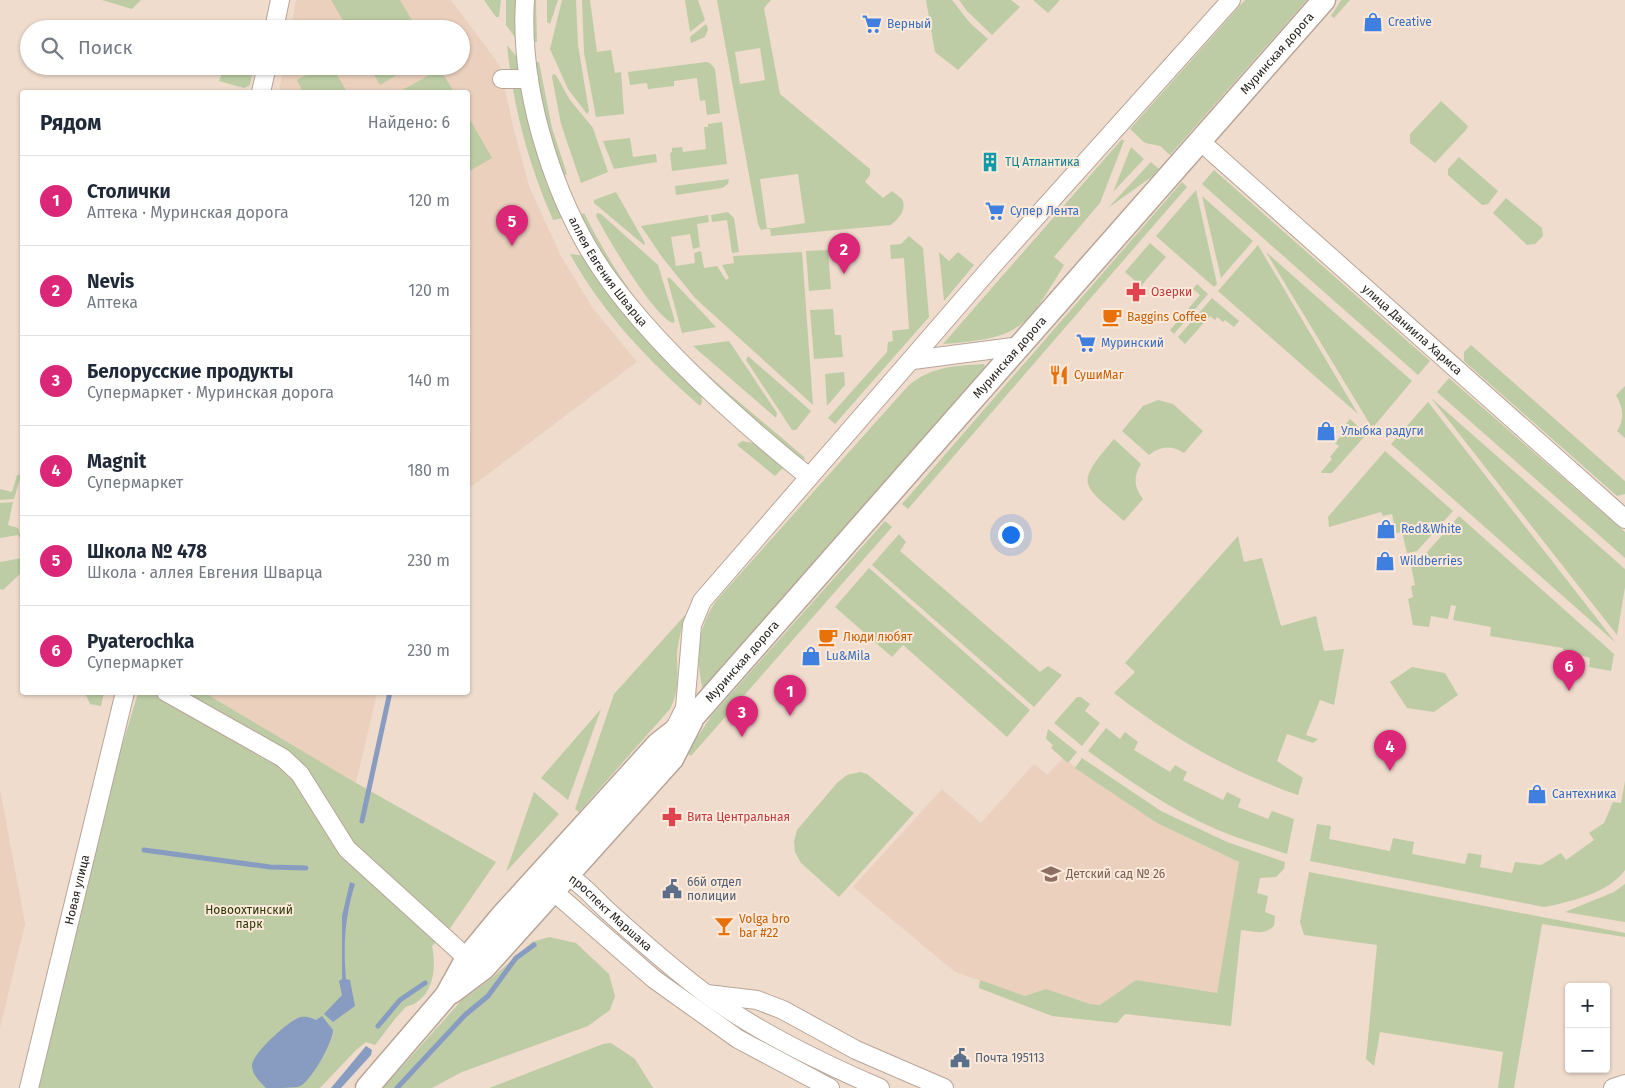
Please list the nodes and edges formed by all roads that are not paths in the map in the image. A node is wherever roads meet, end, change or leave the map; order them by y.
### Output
1 (280, 0) edge
2 (525, 0) edge
3 (1231, 0) edge
4 (1324, 0) edge
5 (276, 20) edge
6 (265, 75) edge
7 (502, 79) dead end
8 (529, 79) junction
9 (261, 90) edge
10 (1200, 141) junction
11 (1020, 346) junction
12 (913, 360) junction
13 (809, 477) junction
14 (1625, 519) edge
15 (124, 695) edge
16 (171, 695) edge
17 (695, 714) junction
18 (673, 732) junction
19 (545, 869) junction
20 (560, 883) junction
21 (468, 958) junction
22 (706, 994) junction
23 (446, 996) junction
24 (1625, 1084) edge
25 (29, 1088) edge
26 (367, 1088) edge
27 (830, 1088) edge
28 (880, 1088) edge
29 (944, 1088) edge
30 (1614, 1088) edge

1 - 5 street
2 - 8 street, аллея Евгения Шварца
3 - 12 street
4 - 10 street, Муринская дорога
6 - 9 street
7 - 8 street
8 - 13 street, аллея Евгения Шварца
10 - 11 street, Муринская дорога
10 - 14 street, улица Даниила Хармса
11 - 12 street
11 - 17 street, Муринская дорога
12 - 13 street
13 - 18 street
15 - 25 street, Новая улица
16 - 21 street
17 - 18 street, Муринская дорога
17 - 20 street, Муринская дорога
18 - 19 street, Муринская дорога
19 - 20 street, проспект Маршака
19 - 21 street, Муринская дорога
20 - 22 street, проспект Маршака
20 - 23 street, Муринская дорога
20 - 27 street, проспект Маршака
21 - 23 street, Муринская дорога
22 - 28 street, проспект Маршака
22 - 29 street
23 - 26 street, Муринская дорога
24 - 30 street

